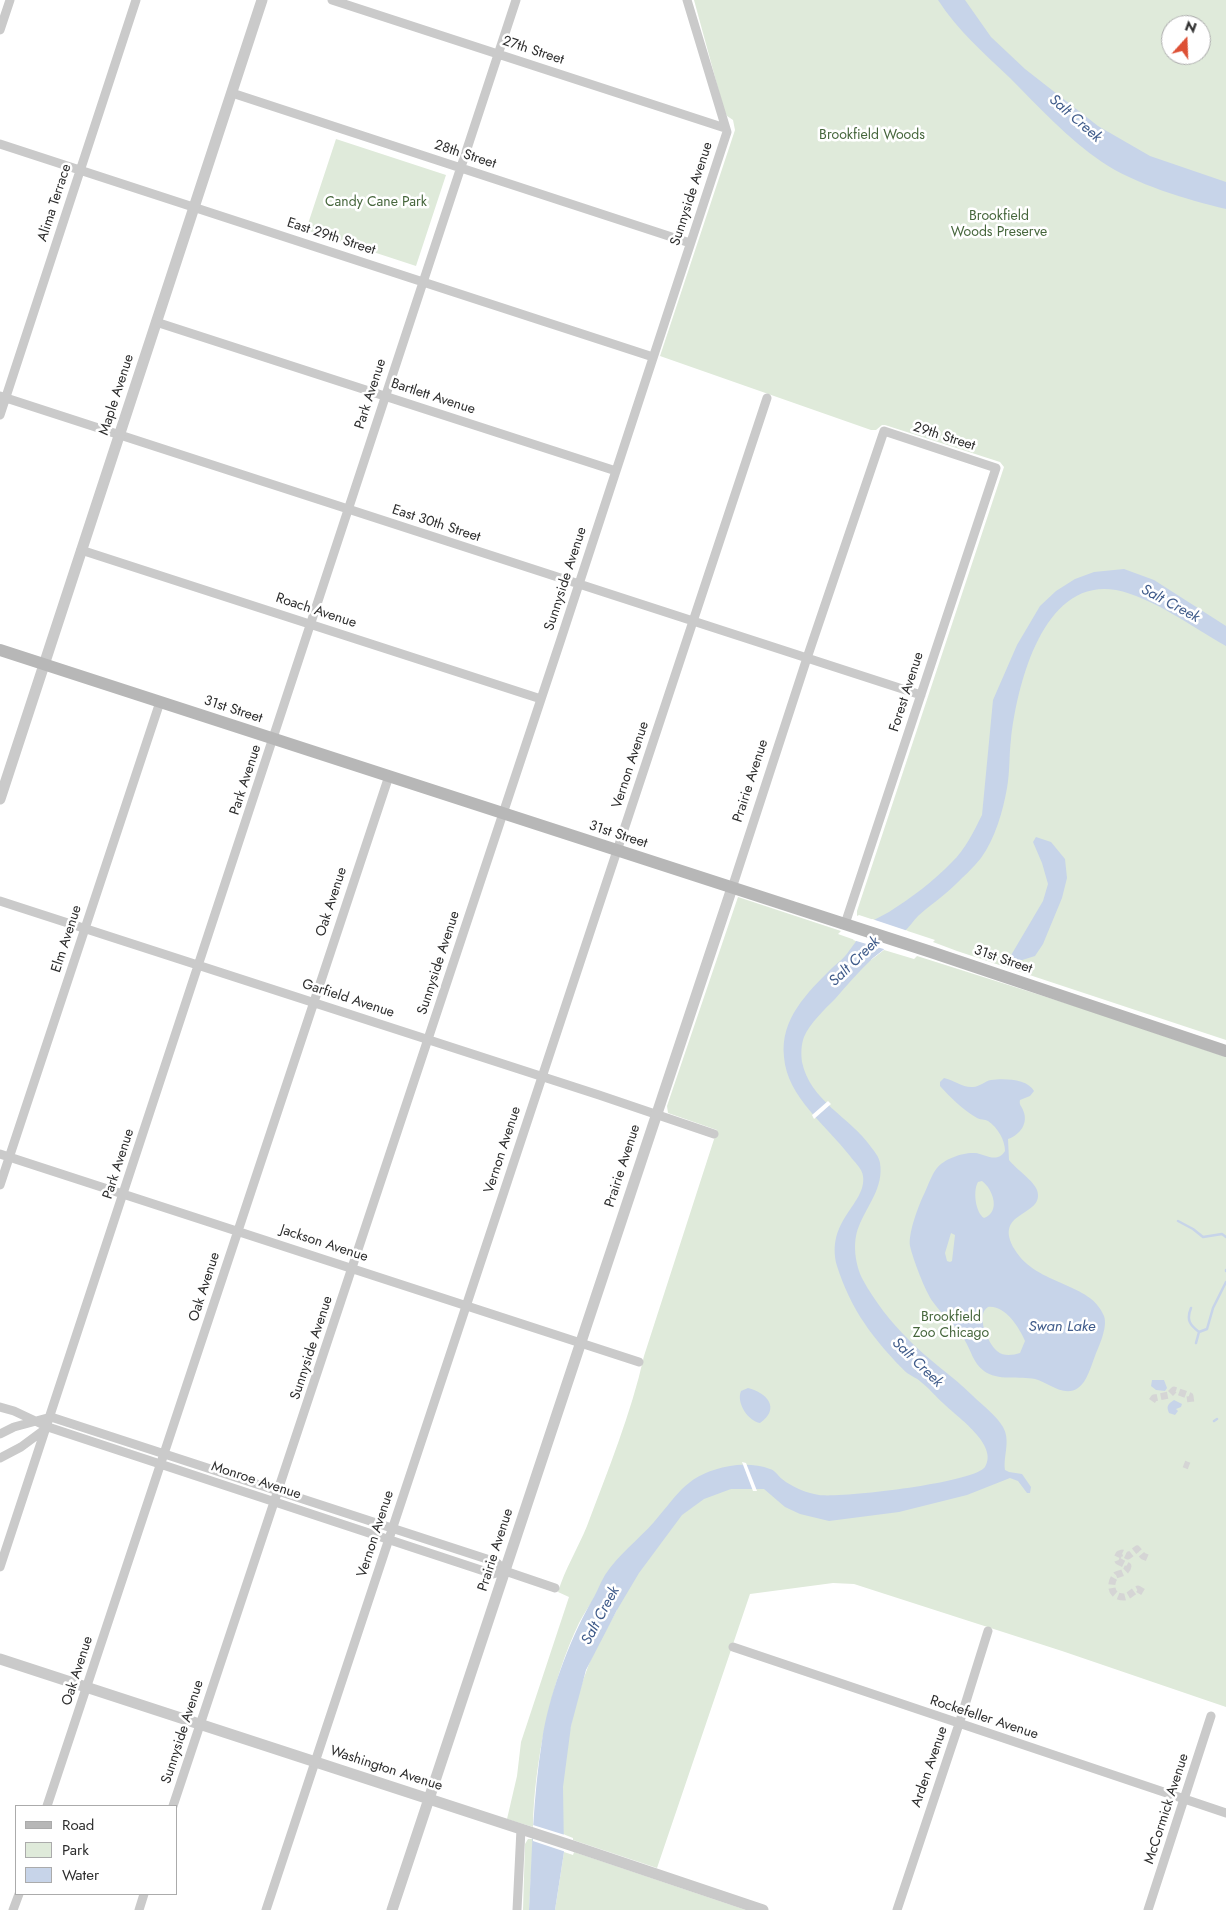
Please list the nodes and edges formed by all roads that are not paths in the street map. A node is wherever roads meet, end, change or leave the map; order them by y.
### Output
1 (10, 0) edge
2 (136, 0) edge
3 (262, 0) edge
4 (332, 0) edge
5 (516, 0) edge
6 (687, 0) edge
7 (0, 30) edge
8 (498, 54) junction
9 (232, 93) junction
10 (725, 128) junction
11 (0, 144) edge
12 (460, 168) junction
13 (80, 170) junction
14 (194, 207) junction
15 (690, 243) junction
16 (423, 281) junction
17 (156, 322) junction
18 (653, 357) junction
19 (385, 396) junction
20 (3, 397) edge
21 (767, 398) dead end
22 (0, 415) edge
23 (884, 431) joint
24 (120, 435) junction
25 (996, 468) joint
26 (616, 471) junction
27 (348, 509) junction
28 (82, 550) junction
29 (579, 585) junction
30 (693, 621) junction
31 (310, 623) junction
32 (0, 650) edge
33 (807, 658) junction
34 (44, 664) junction
35 (921, 695) junction
36 (541, 699) junction
37 (160, 702) junction
38 (274, 738) junction
39 (389, 776) junction
40 (0, 800) edge
41 (503, 813) junction
42 (617, 850) junction
43 (732, 888) junction
44 (0, 901) edge
45 (845, 924) junction
46 (85, 928) junction
47 (199, 966) junction
48 (313, 1002) junction
49 (428, 1040) junction
50 (1226, 1051) edge
51 (542, 1077) junction
52 (656, 1114) junction
53 (714, 1134) dead end
54 (5, 1155) edge
55 (0, 1184) edge
56 (124, 1194) junction
57 (238, 1231) junction
58 (352, 1268) junction
59 (466, 1306) junction
60 (581, 1343) junction
61 (639, 1362) dead end
62 (0, 1407) edge
63 (51, 1417) junction
64 (33, 1422) junction
65 (48, 1427) junction
66 (0, 1434) edge
67 (164, 1454) junction
68 (0, 1458) edge
69 (161, 1464) junction
70 (279, 1492) junction
71 (275, 1502) junction
72 (392, 1529) junction
73 (389, 1540) junction
74 (0, 1567) edge
75 (505, 1571) junction
76 (555, 1588) dead end
77 (988, 1631) dead end
78 (733, 1647) dead end
79 (0, 1659) edge
80 (87, 1687) junction
81 (1211, 1716) dead end
82 (200, 1724) junction
83 (959, 1724) junction
84 (316, 1762) junction
85 (429, 1799) junction
86 (1185, 1799) junction
87 (47, 1805) edge
88 (173, 1805) edge
89 (1226, 1813) edge
90 (521, 1829) junction
91 (18, 1895) edge
92 (144, 1895) edge
93 (13, 1910) edge
94 (139, 1910) edge
95 (266, 1910) edge
96 (392, 1910) edge
97 (518, 1910) edge
98 (763, 1910) edge
99 (897, 1910) edge
100 (1148, 1910) edge

1 - 7 street
2 - 13 street, Alima Terrace
3 - 9 street, Maple Avenue
4 - 8 street, 27th Street
5 - 8 street, Park Avenue
6 - 10 street
8 - 10 street, 27th Street
8 - 12 street, Park Avenue
9 - 12 street, 28th Street
9 - 14 street, Maple Avenue
10 - 15 street, Sunnyside Avenue
11 - 13 street, East 29th Street
12 - 15 street, 28th Street
12 - 16 street, Park Avenue
13 - 14 street, East 29th Street
13 - 20 street, Alima Terrace
14 - 16 street, East 29th Street
14 - 17 street, Maple Avenue
15 - 18 street, Sunnyside Avenue
16 - 18 street, East 29th Street
16 - 19 street, Park Avenue
17 - 19 street, Bartlett Avenue
17 - 24 street, Maple Avenue
18 - 26 street, Sunnyside Avenue
19 - 26 street, Bartlett Avenue
19 - 27 street, Park Avenue
20 - 22 street, Alima Terrace
20 - 24 street, East 30th Street
21 - 30 street, Vernon Avenue
23 - 25 street, 29th Street
23 - 33 street, Prairie Avenue
24 - 27 street, East 30th Street
24 - 28 street, Maple Avenue
25 - 35 street, Forest Avenue
26 - 29 street, Sunnyside Avenue
27 - 29 street, East 30th Street
27 - 31 street, Park Avenue
28 - 31 street, Roach Avenue
28 - 34 street, Maple Avenue
29 - 30 street, East 30th Street
29 - 36 street, Sunnyside Avenue
30 - 33 street, East 30th Street
30 - 42 street, Vernon Avenue
31 - 36 street, Roach Avenue
31 - 38 street, Park Avenue
32 - 34 main road, 31st Street
33 - 35 street, East 30th Street
33 - 43 street, Prairie Avenue
34 - 37 main road, 31st Street
34 - 40 street, Maple Avenue
35 - 45 street, Forest Avenue
36 - 41 street, Sunnyside Avenue
37 - 38 main road, 31st Street
37 - 46 street, Elm Avenue
38 - 39 main road, 31st Street
38 - 47 street, Park Avenue
39 - 41 main road, 31st Street
39 - 48 street, Oak Avenue
41 - 42 main road, 31st Street
41 - 49 street, Sunnyside Avenue
42 - 43 main road, 31st Street
42 - 51 street, Vernon Avenue
43 - 45 main road, 31st Street
43 - 52 street, Prairie Avenue
44 - 46 street, Garfield Avenue
45 - 50 main road, 31st Street
46 - 47 street, Garfield Avenue
46 - 54 street, Elm Avenue
47 - 48 street, Garfield Avenue
47 - 56 street, Park Avenue
48 - 49 street, Garfield Avenue
48 - 57 street, Oak Avenue
49 - 51 street, Garfield Avenue
49 - 58 street, Sunnyside Avenue
51 - 52 street, Garfield Avenue
51 - 59 street, Vernon Avenue
52 - 53 street, Garfield Avenue
52 - 60 street, Prairie Avenue
54 - 55 street, Elm Avenue
54 - 56 street, Jackson Avenue
56 - 57 street, Jackson Avenue
56 - 63 street, Park Avenue
57 - 58 street, Jackson Avenue
57 - 67 street, Oak Avenue
58 - 59 street, Jackson Avenue
58 - 70 street, Sunnyside Avenue
59 - 60 street, Jackson Avenue
59 - 72 street, Vernon Avenue
60 - 61 street, Jackson Avenue
60 - 75 street, Prairie Avenue
62 - 64 street, Monroe Avenue
63 - 64 street
63 - 65 street, Park Avenue
63 - 67 street, Monroe Avenue
64 - 65 street, Monroe Avenue
64 - 66 street
65 - 68 street
65 - 69 street, Monroe Avenue
65 - 74 street, Park Avenue
67 - 69 street, Oak Avenue
67 - 70 street, Monroe Avenue
69 - 71 street, Monroe Avenue
69 - 80 street, Oak Avenue
70 - 71 street, Sunnyside Avenue
70 - 72 street, Monroe Avenue
71 - 73 street, Monroe Avenue
71 - 82 street, Sunnyside Avenue
72 - 73 street, Vernon Avenue
72 - 75 street, Monroe Avenue
73 - 75 street, Monroe Avenue
73 - 84 street, Vernon Avenue
75 - 76 street, Monroe Avenue
75 - 85 street, Prairie Avenue
77 - 83 street, Arden Avenue
78 - 83 street, Rockefeller Avenue
79 - 80 street, Washington Avenue
80 - 82 street, Washington Avenue
80 - 87 street, Oak Avenue
81 - 86 street, McCormick Avenue
82 - 84 street, Washington Avenue
82 - 88 street, Sunnyside Avenue
83 - 86 street, Rockefeller Avenue
83 - 99 street, Arden Avenue
84 - 85 street, Washington Avenue
84 - 95 street, Vernon Avenue
85 - 90 street, Washington Avenue
85 - 96 street, Prairie Avenue
86 - 89 street, Rockefeller Avenue
86 - 100 street, McCormick Avenue
90 - 97 street
90 - 98 street, Washington Avenue
91 - 93 street
92 - 94 street

